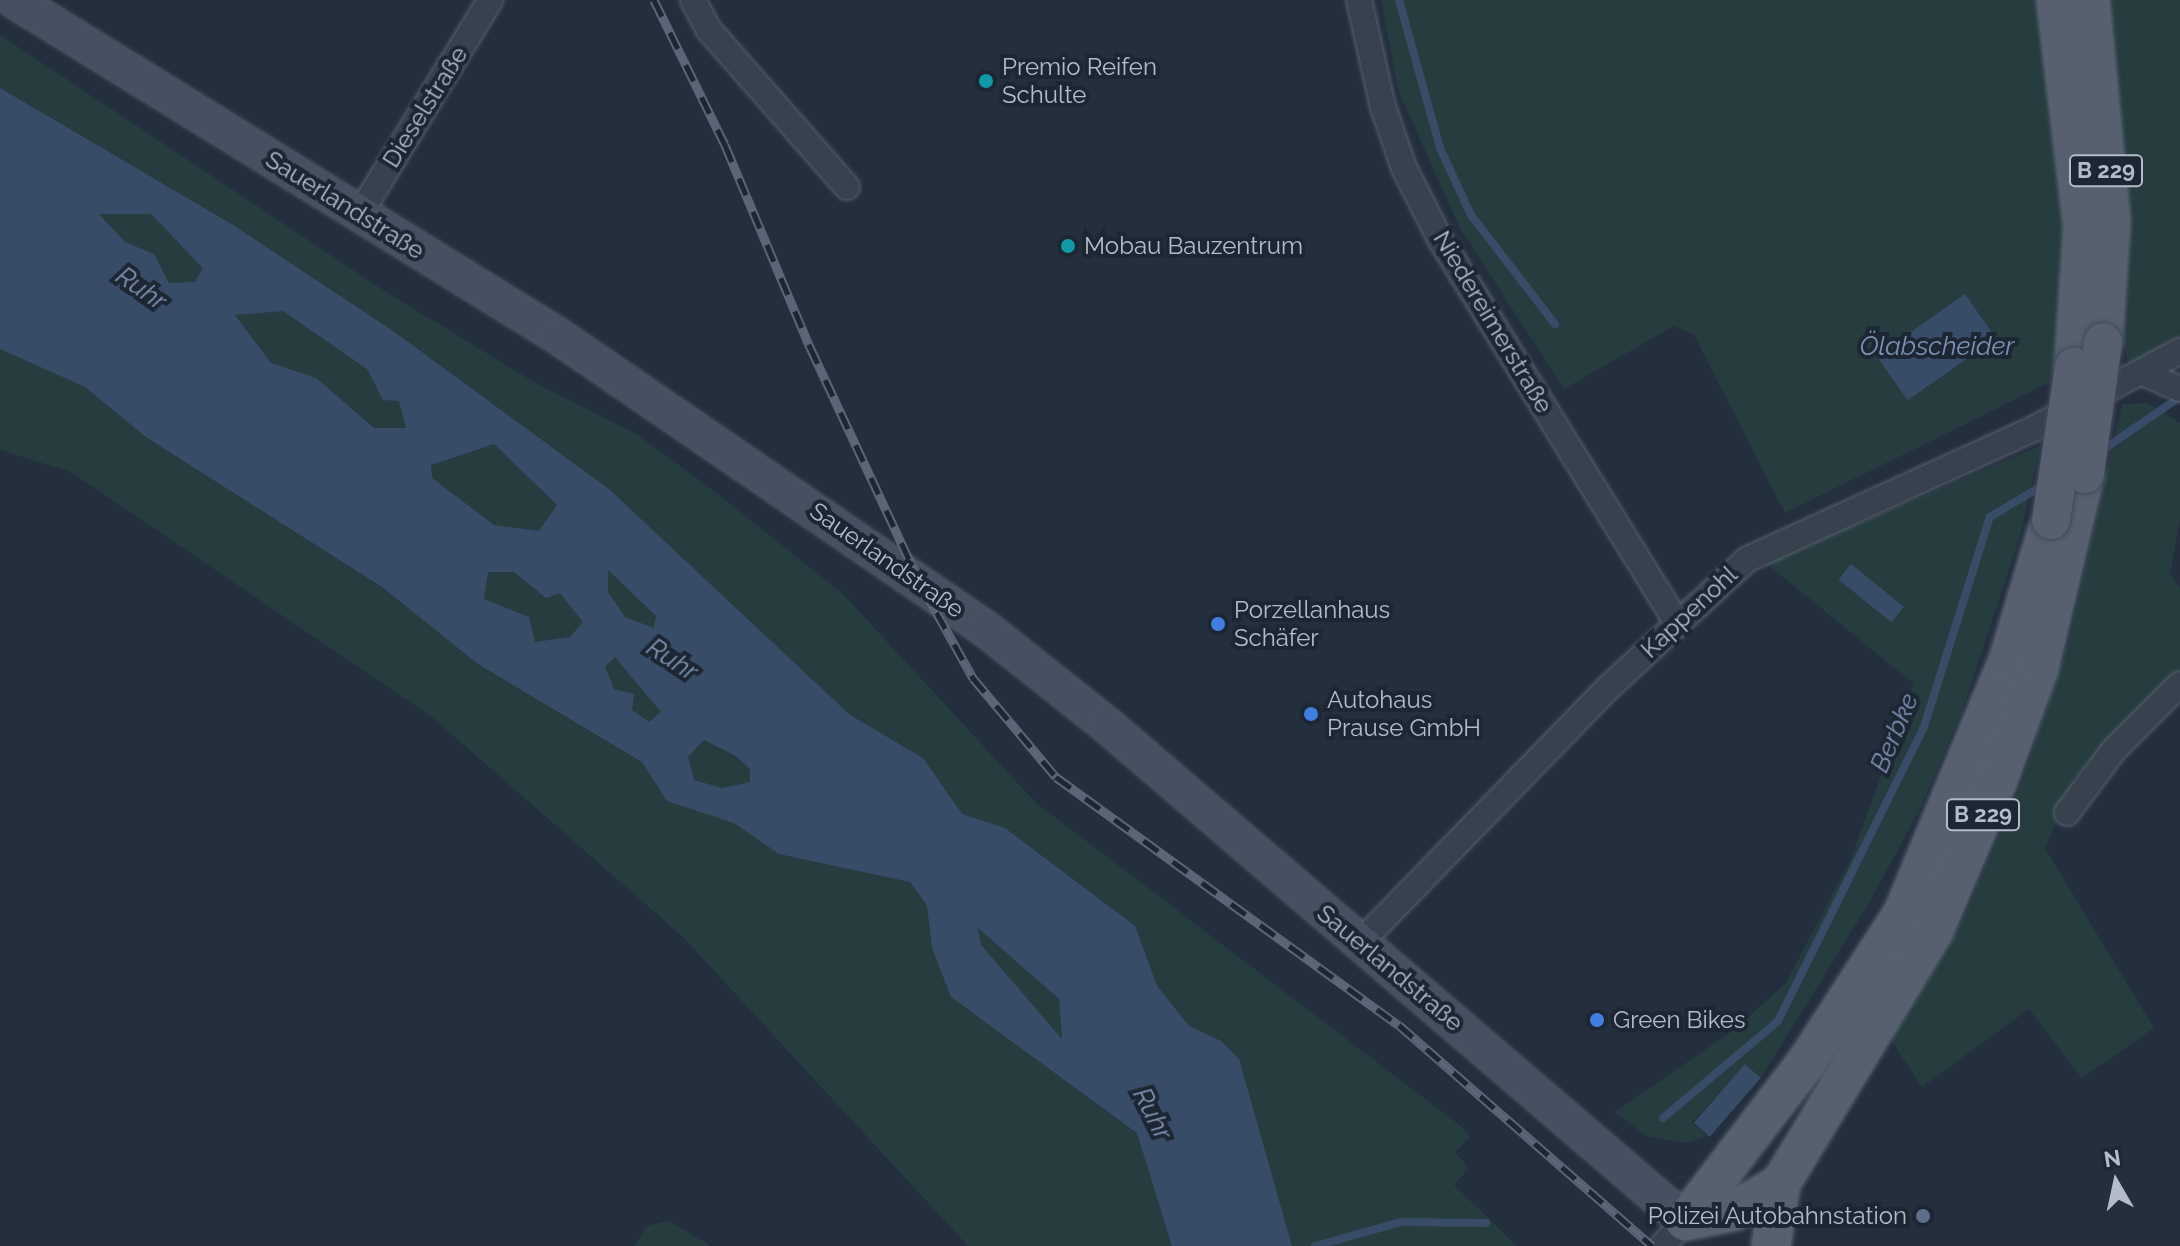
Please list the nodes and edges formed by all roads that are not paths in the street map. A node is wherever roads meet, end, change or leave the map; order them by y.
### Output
1 (14, 0) edge
2 (490, 0) edge
3 (693, 0) edge
4 (1359, 0) edge
5 (2056, 0) edge
6 (2090, 0) edge
7 (847, 187) dead end
8 (359, 215) junction
9 (2180, 351) edge
10 (2143, 373) junction
11 (2174, 387) edge
12 (1677, 623) junction
13 (2180, 684) edge
14 (2067, 813) dead end
15 (1360, 943) junction
16 (1781, 1183) junction
17 (1686, 1238) edge
18 (1771, 1246) edge

1 - 8 street, Sauerlandstraße
2 - 8 street, Dieselstraße
3 - 7 street
4 - 12 street, Niedereimerstraße
5 - 17 main road, B 229, bridge
6 - 16 main road, B 229, bridge
8 - 15 street, Sauerlandstraße
9 - 10 street, Kappenohl
10 - 11 street
10 - 12 street, Kappenohl
12 - 15 street, Kappenohl
13 - 14 street
15 - 17 street, Sauerlandstraße
16 - 17 main road, B 229
16 - 18 main road, B 229

